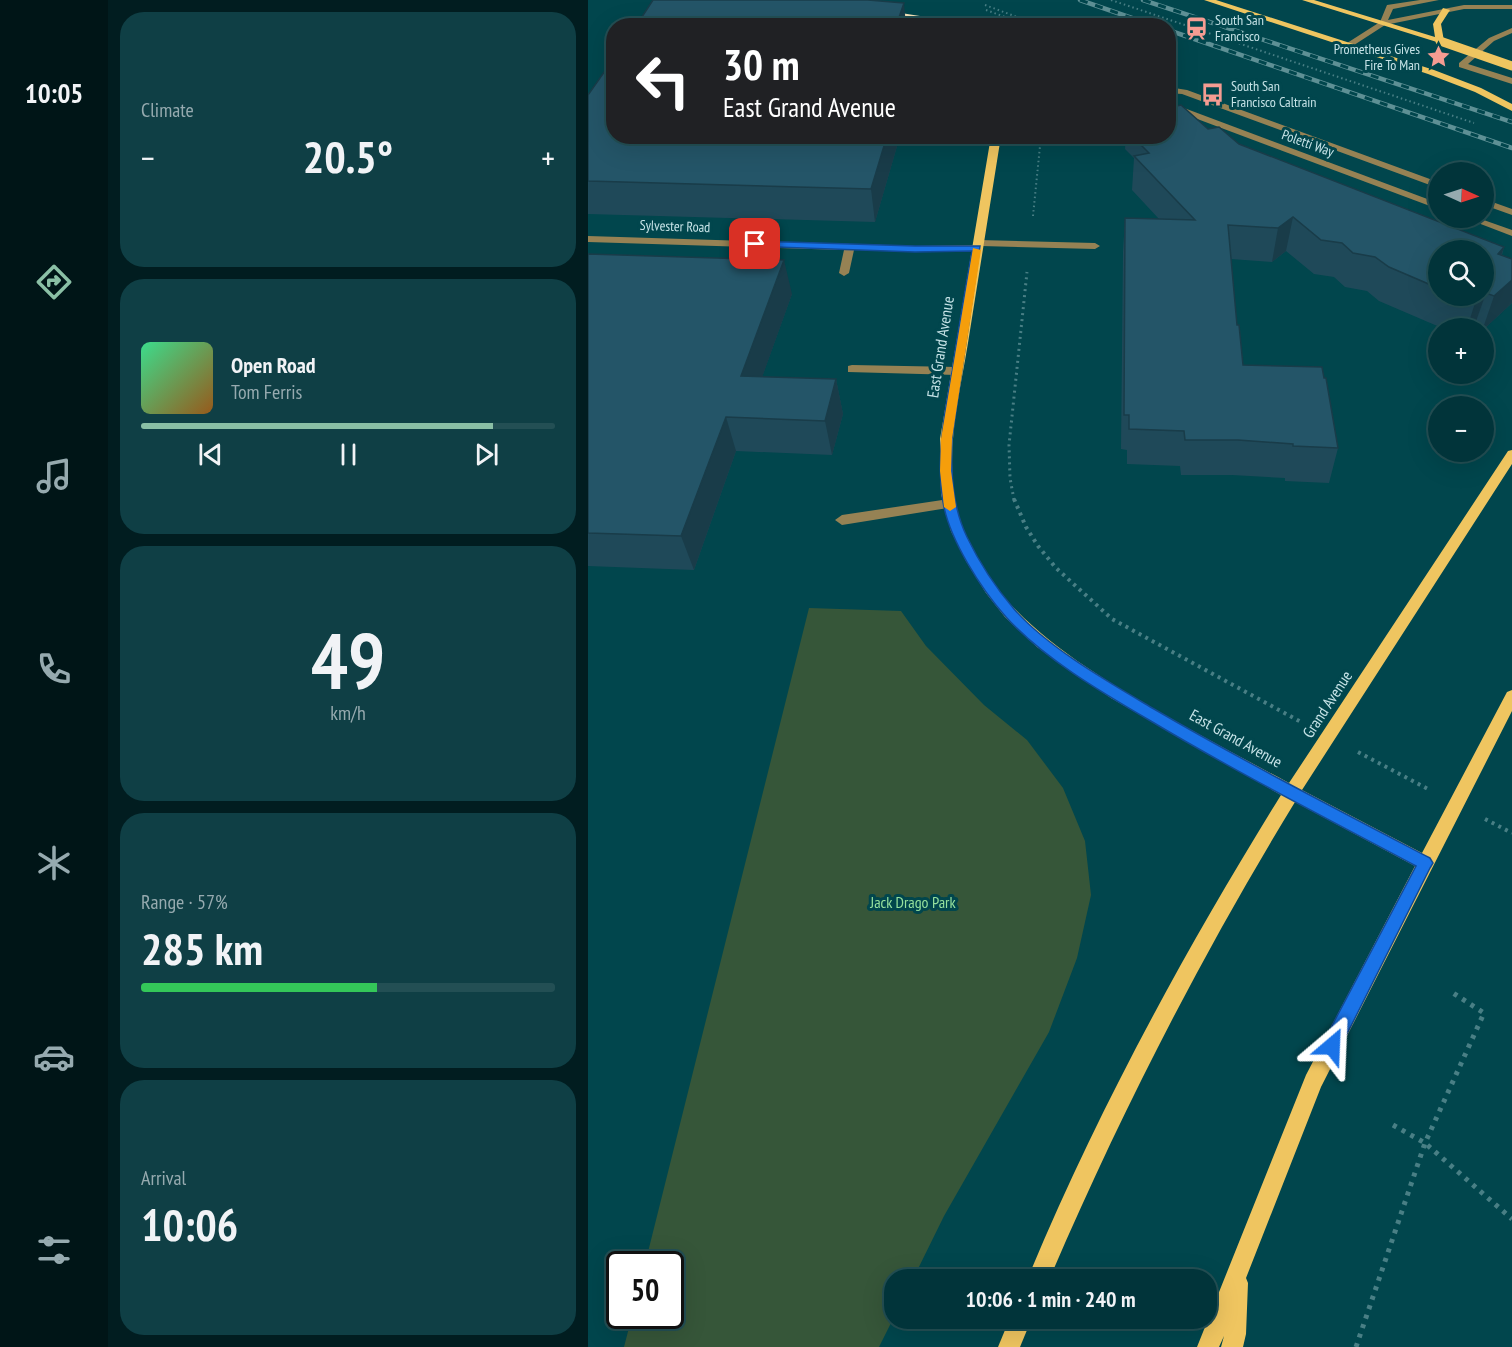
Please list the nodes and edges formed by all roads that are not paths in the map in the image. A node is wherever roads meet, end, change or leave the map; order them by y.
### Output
1 (1208, 0) edge
2 (1306, 0) edge
3 (1435, 0) edge
4 (1464, 0) edge
5 (1446, 10) junction
6 (876, 12) edge
7 (914, 18) edge
8 (1383, 23) junction
9 (1512, 30) edge
10 (1440, 41) junction
11 (1348, 45) junction
12 (1512, 66) edge
13 (1512, 81) edge
14 (1176, 91) edge
15 (1176, 108) edge
16 (1512, 108) edge
17 (995, 144) edge
18 (1428, 181) edge
19 (1428, 202) edge
20 (1494, 206) edge
21 (1512, 212) edge
22 (1494, 227) edge
23 (1512, 233) edge
24 (588, 238) edge
25 (977, 246) junction
26 (1095, 246) dead end
27 (850, 247) junction
28 (844, 273) dead end
29 (852, 369) dead end
30 (957, 371) junction
31 (1512, 454) edge
32 (949, 504) junction
33 (842, 520) dead end
34 (1512, 696) edge
35 (1293, 793) junction
36 (1425, 863) junction
37 (1043, 1269) edge
38 (1238, 1271) junction
39 (1016, 1329) edge
40 (1009, 1347) edge
41 (1208, 1347) edge
42 (1232, 1347) edge

1 - 11 main road
2 - 8 main road
3 - 8 street
4 - 5 street
5 - 8 street
5 - 10 main road
6 - 7 highway
8 - 10 main road
8 - 11 street
9 - 13 street
10 - 12 main road, bridge
11 - 16 main road
14 - 18 street, Poletti Way
15 - 19 street, Poletti Way
17 - 25 main road, East Grand Avenue
20 - 21 street
22 - 23 street
24 - 27 street, Sylvester Road
25 - 26 street, Sylvester Road
25 - 27 street, Sylvester Road
25 - 30 main road, East Grand Avenue
27 - 28 street
29 - 30 street
30 - 32 main road, East Grand Avenue
31 - 35 main road, Grand Avenue
32 - 33 street
32 - 35 main road, East Grand Avenue
34 - 36 main road
35 - 36 main road, East Grand Avenue
35 - 37 main road, Grand Avenue
36 - 38 main road
38 - 41 main road
38 - 42 main road
39 - 40 main road

